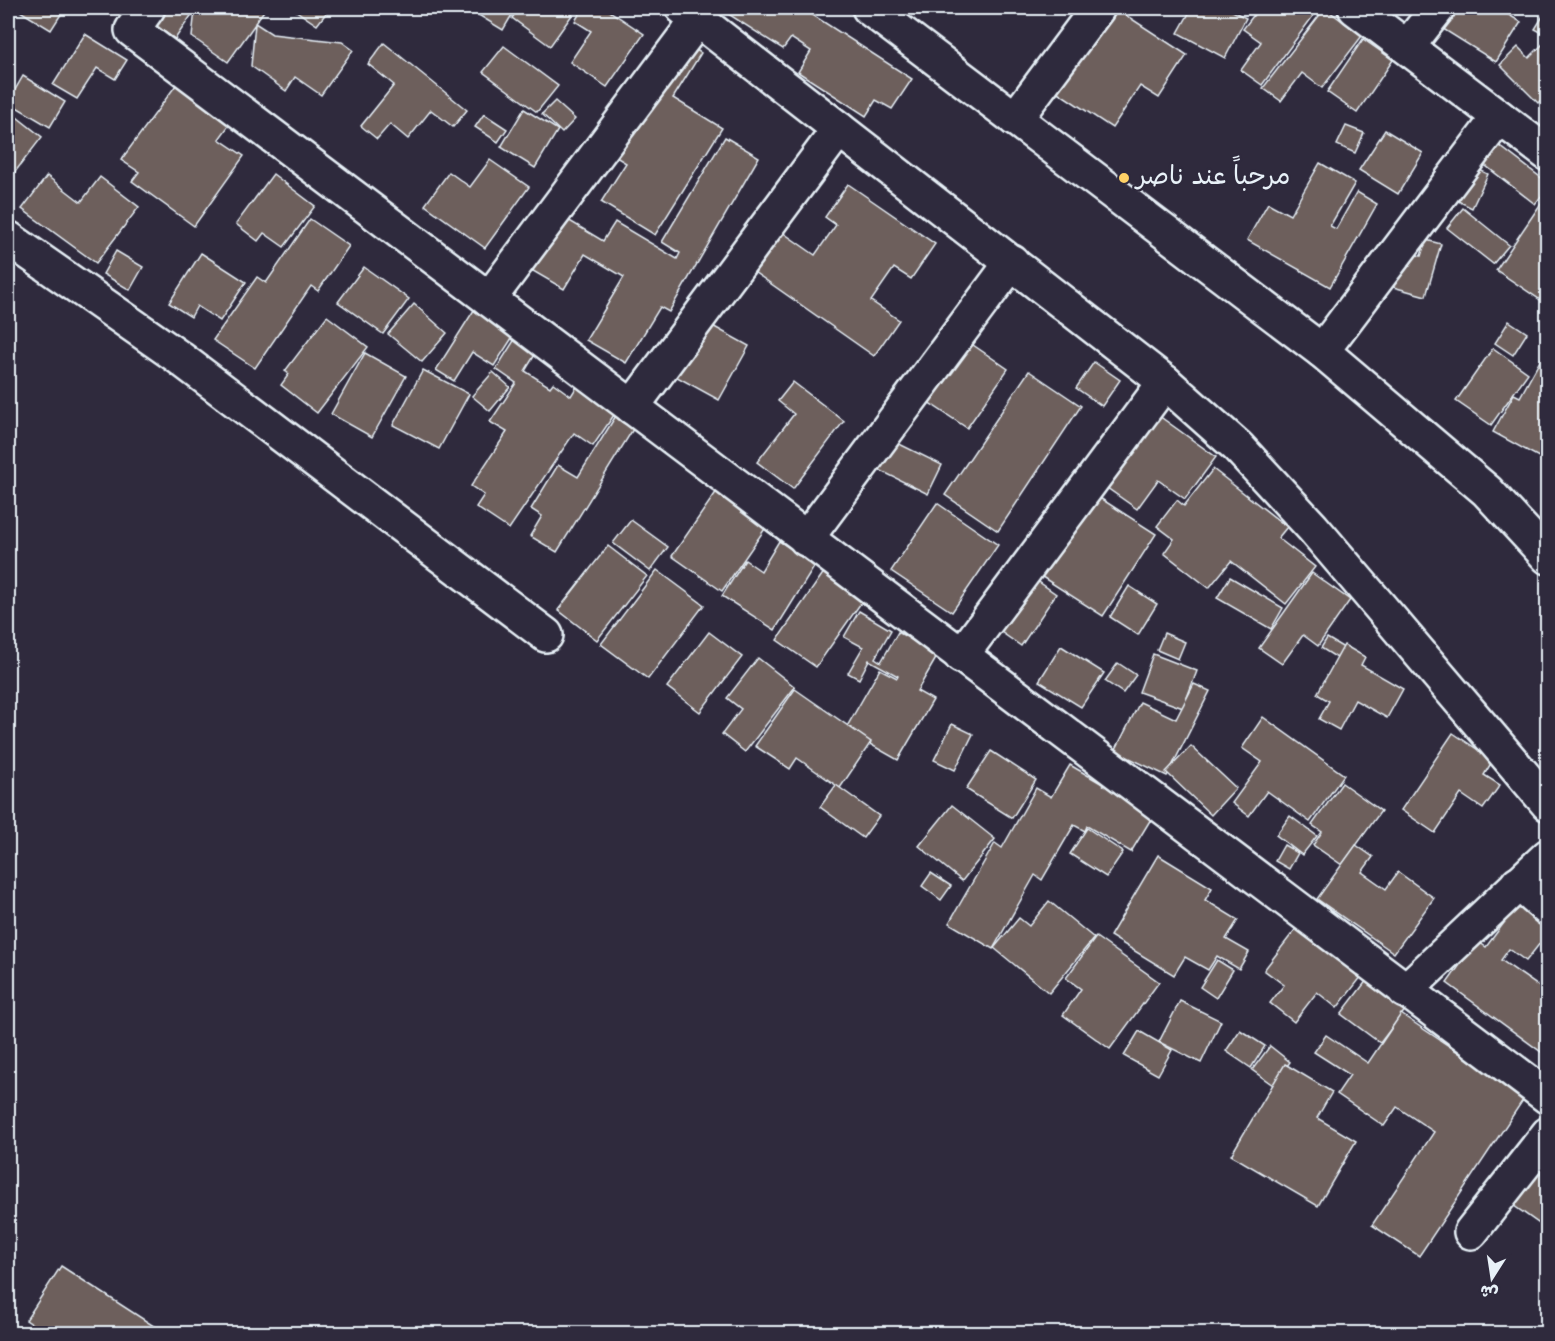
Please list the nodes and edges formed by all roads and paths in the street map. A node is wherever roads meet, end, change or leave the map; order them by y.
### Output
1 (148, 8) edge
2 (869, 8) edge
3 (1098, 8) edge
4 (1355, 8) edge
5 (1438, 8) edge
6 (690, 13) edge
7 (1407, 47) junction
8 (1499, 117) junction
9 (1015, 119) junction
10 (839, 129) junction
11 (1548, 154) edge
12 (8, 238) edge
13 (1012, 262) junction
14 (489, 299) junction
15 (1322, 351) junction
16 (1166, 382) junction
17 (632, 407) junction
18 (806, 539) junction
19 (1548, 557) edge
20 (546, 635) dead end
21 (961, 656) junction
22 (1548, 804) edge
23 (1548, 856) edge
24 (1518, 883) junction
25 (1548, 909) edge
26 (1405, 991) junction
27 (1548, 1097) edge
28 (1548, 1134) edge
29 (1471, 1232) dead end

1 - 14 street
2 - 9 street
3 - 9 street
4 - 7 street
5 - 7 street
6 - 10 street
6 - 14 street
7 - 8 street
8 - 11 street
8 - 15 street
9 - 15 street
10 - 13 street
10 - 17 street
12 - 20 street
13 - 16 street
13 - 18 street
14 - 17 street
15 - 19 street
16 - 21 street
16 - 22 street
17 - 18 street
18 - 21 street
21 - 26 street
23 - 24 street
24 - 25 street
24 - 26 street
26 - 27 street
28 - 29 street

